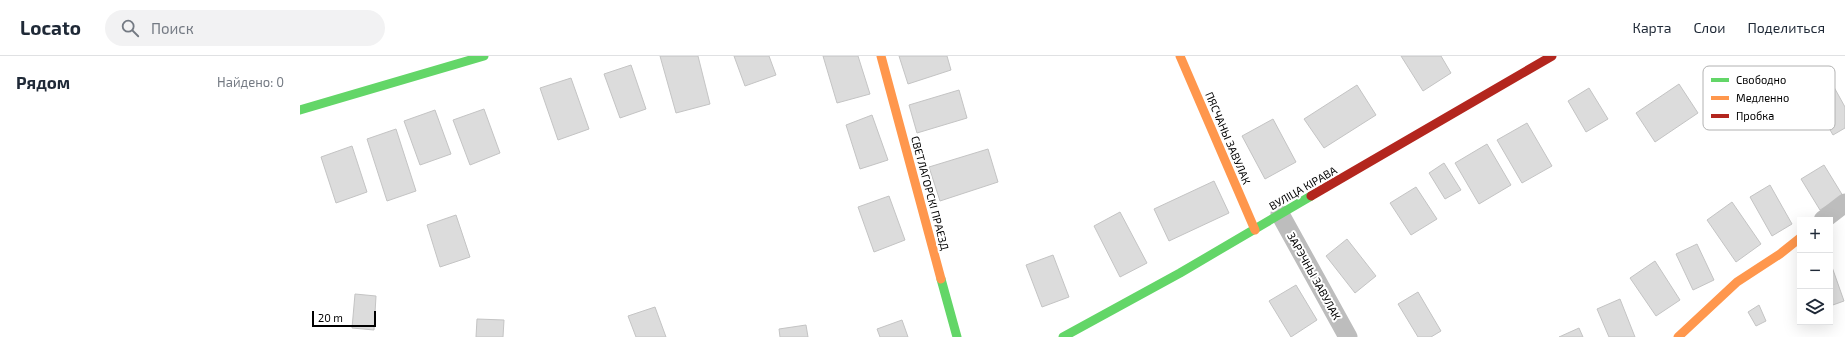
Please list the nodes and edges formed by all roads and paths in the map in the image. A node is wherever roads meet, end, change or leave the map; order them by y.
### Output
1 (484, 56) edge
2 (881, 56) edge
3 (1180, 56) edge
4 (1552, 56) edge
5 (300, 110) edge
6 (1845, 203) edge
7 (1280, 214) junction
8 (1827, 217) edge
9 (1255, 230) junction
10 (1797, 240) edge
11 (957, 337) edge
12 (1063, 337) edge
13 (1348, 337) edge
14 (1678, 337) edge

1 - 5 street
2 - 11 street, СВЕТЛАГОРСКІ ПРАЕЗД
3 - 9 street, ПЯСЧАНЫ ЗАВУЛАК
4 - 7 street, ВУЛІЦА КІРАВА
6 - 8 street
7 - 9 street, ВУЛІЦА КІРАВА
7 - 13 street, ЗАРЭЧНЫ ЗАВУЛАК
9 - 12 street, ВУЛІЦА КІРАВА
10 - 14 street

